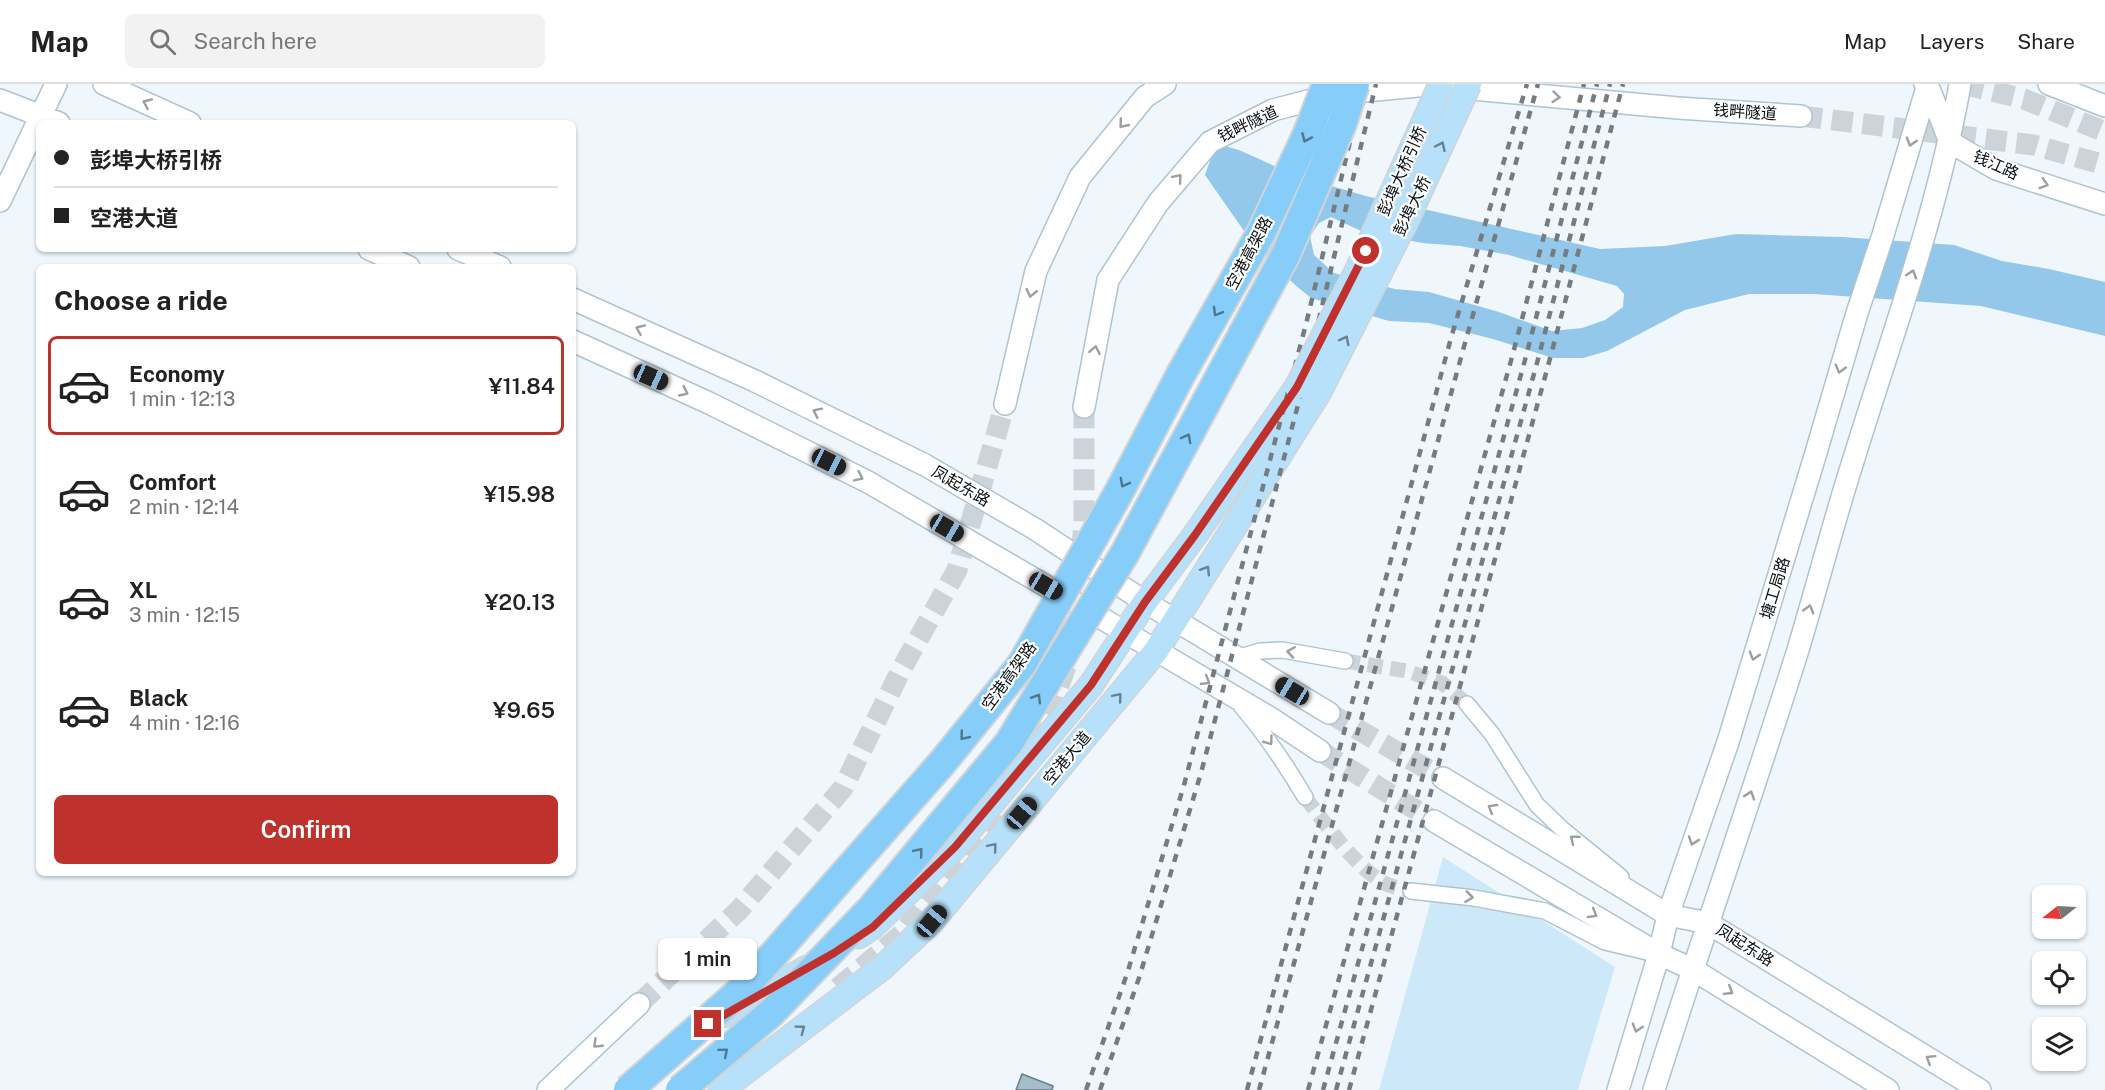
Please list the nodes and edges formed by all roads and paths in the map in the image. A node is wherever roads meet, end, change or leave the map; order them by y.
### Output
1 (7, 84) edge
2 (56, 84) edge
3 (104, 84) edge
4 (1165, 84) edge
5 (1327, 84) edge
6 (1355, 84) edge
7 (1442, 84) edge
8 (1470, 84) edge
9 (1960, 84) edge
10 (2049, 84) edge
11 (1927, 85) edge
12 (0, 100) edge
13 (2105, 106) edge
14 (1801, 116) tunnel mouth
15 (50, 120) edge
16 (183, 120) edge
17 (1950, 141) junction
18 (36, 143) edge
19 (0, 201) edge
20 (2105, 204) edge
21 (376, 252) edge
22 (465, 252) edge
23 (402, 264) edge
24 (493, 264) edge
25 (576, 300) edge
26 (576, 342) edge
27 (1308, 389) junction
28 (1005, 404) tunnel mouth
29 (1084, 407) tunnel mouth
30 (1145, 602) junction
31 (1175, 620) junction
32 (1125, 632) junction
33 (1156, 651) junction
34 (1237, 658) junction
35 (1345, 661) tunnel mouth
36 (1232, 696) junction
37 (1467, 704) tunnel mouth
38 (1329, 713) tunnel mouth
39 (1320, 751) tunnel mouth
40 (1443, 778) tunnel mouth
41 (1305, 797) tunnel mouth
42 (1434, 821) tunnel mouth
43 (1411, 891) tunnel mouth
44 (1668, 915) junction
45 (1708, 923) junction
46 (1659, 954) junction
47 (1692, 969) junction
48 (639, 1004) tunnel mouth
49 (548, 1090) edge
50 (610, 1090) edge
51 (627, 1090) edge
52 (680, 1090) edge
53 (721, 1090) edge
54 (1618, 1090) edge
55 (1654, 1090) edge
56 (1888, 1090) edge
57 (1980, 1090) edge

1 - 12 main road
2 - 15 main road
16 -> 3 main road
4 -> 28 main road
5 -> 51 highway, 空港高架路, bridge
52 -> 6 highway, 空港高架路, bridge
7 - 27 main road, 彭埠大桥引桥, bridge
27 -> 8 main road, 彭埠大桥, bridge
9 - 17 main road
10 - 13 main road
11 - 17 main road
11 -> 44 main road, 塘工局路
12 - 15 main road
29 -> 14 main road, 钱畔隧道
17 -> 20 main road, 钱江路
45 -> 17 main road
18 - 19 main road
21 - 23 main road
22 - 24 main road
30 -> 25 main road, 凤起东路
26 -> 32 main road
27 - 30 main road, 空港大道
31 -> 27 main road, 空港大道
30 - 31 main road, 凤起东路
30 - 32 main road, 空港大道
31 - 33 main road, 空港大道
31 - 34 main road, 凤起东路
32 - 33 main road
32 - 50 main road, 空港大道
33 -> 36 main road
53 -> 33 main road, 空港大道
35 -> 34 street
34 - 38 main road, 凤起东路
36 - 39 main road
36 -> 41 street
44 -> 37 street
44 -> 40 main road, 凤起东路
42 -> 46 main road
43 -> 46 street
44 - 45 main road, 凤起东路
44 - 46 main road, 塘工局路
45 - 47 main road
57 -> 45 main road, 凤起东路
46 - 47 main road
46 -> 54 main road, 塘工局路
47 - 55 main road
47 -> 56 main road
48 -> 49 main road

